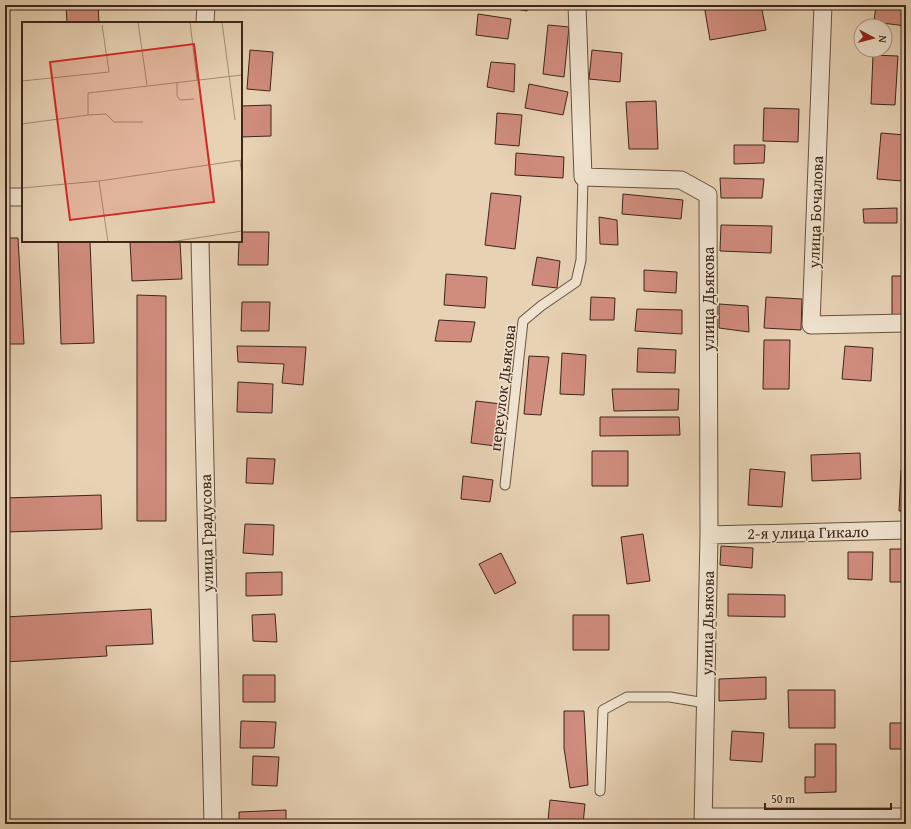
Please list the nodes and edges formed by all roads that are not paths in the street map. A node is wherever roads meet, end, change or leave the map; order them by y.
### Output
1 (206, 5) edge
2 (577, 5) edge
3 (822, 5) edge
4 (205, 22) edge
5 (583, 177) junction
6 (5, 197) edge
7 (22, 197) edge
8 (200, 242) edge
9 (906, 324) edge
10 (505, 485) dead end
11 (906, 530) edge
12 (709, 535) junction
13 (706, 703) junction
14 (600, 791) dead end
15 (906, 817) edge
16 (703, 821) edge
17 (213, 824) edge

1 - 4 street
2 - 5 street
3 - 9 street, улица Бочалова
5 - 10 lane, переулок Дьякова
5 - 12 street, улица Дьякова
6 - 7 street
8 - 17 street, улица Градусова
11 - 12 street, 2-я улица Гикало
12 - 13 street, улица Дьякова
13 - 14 lane
13 - 16 street, улица Дьякова
15 - 16 street

